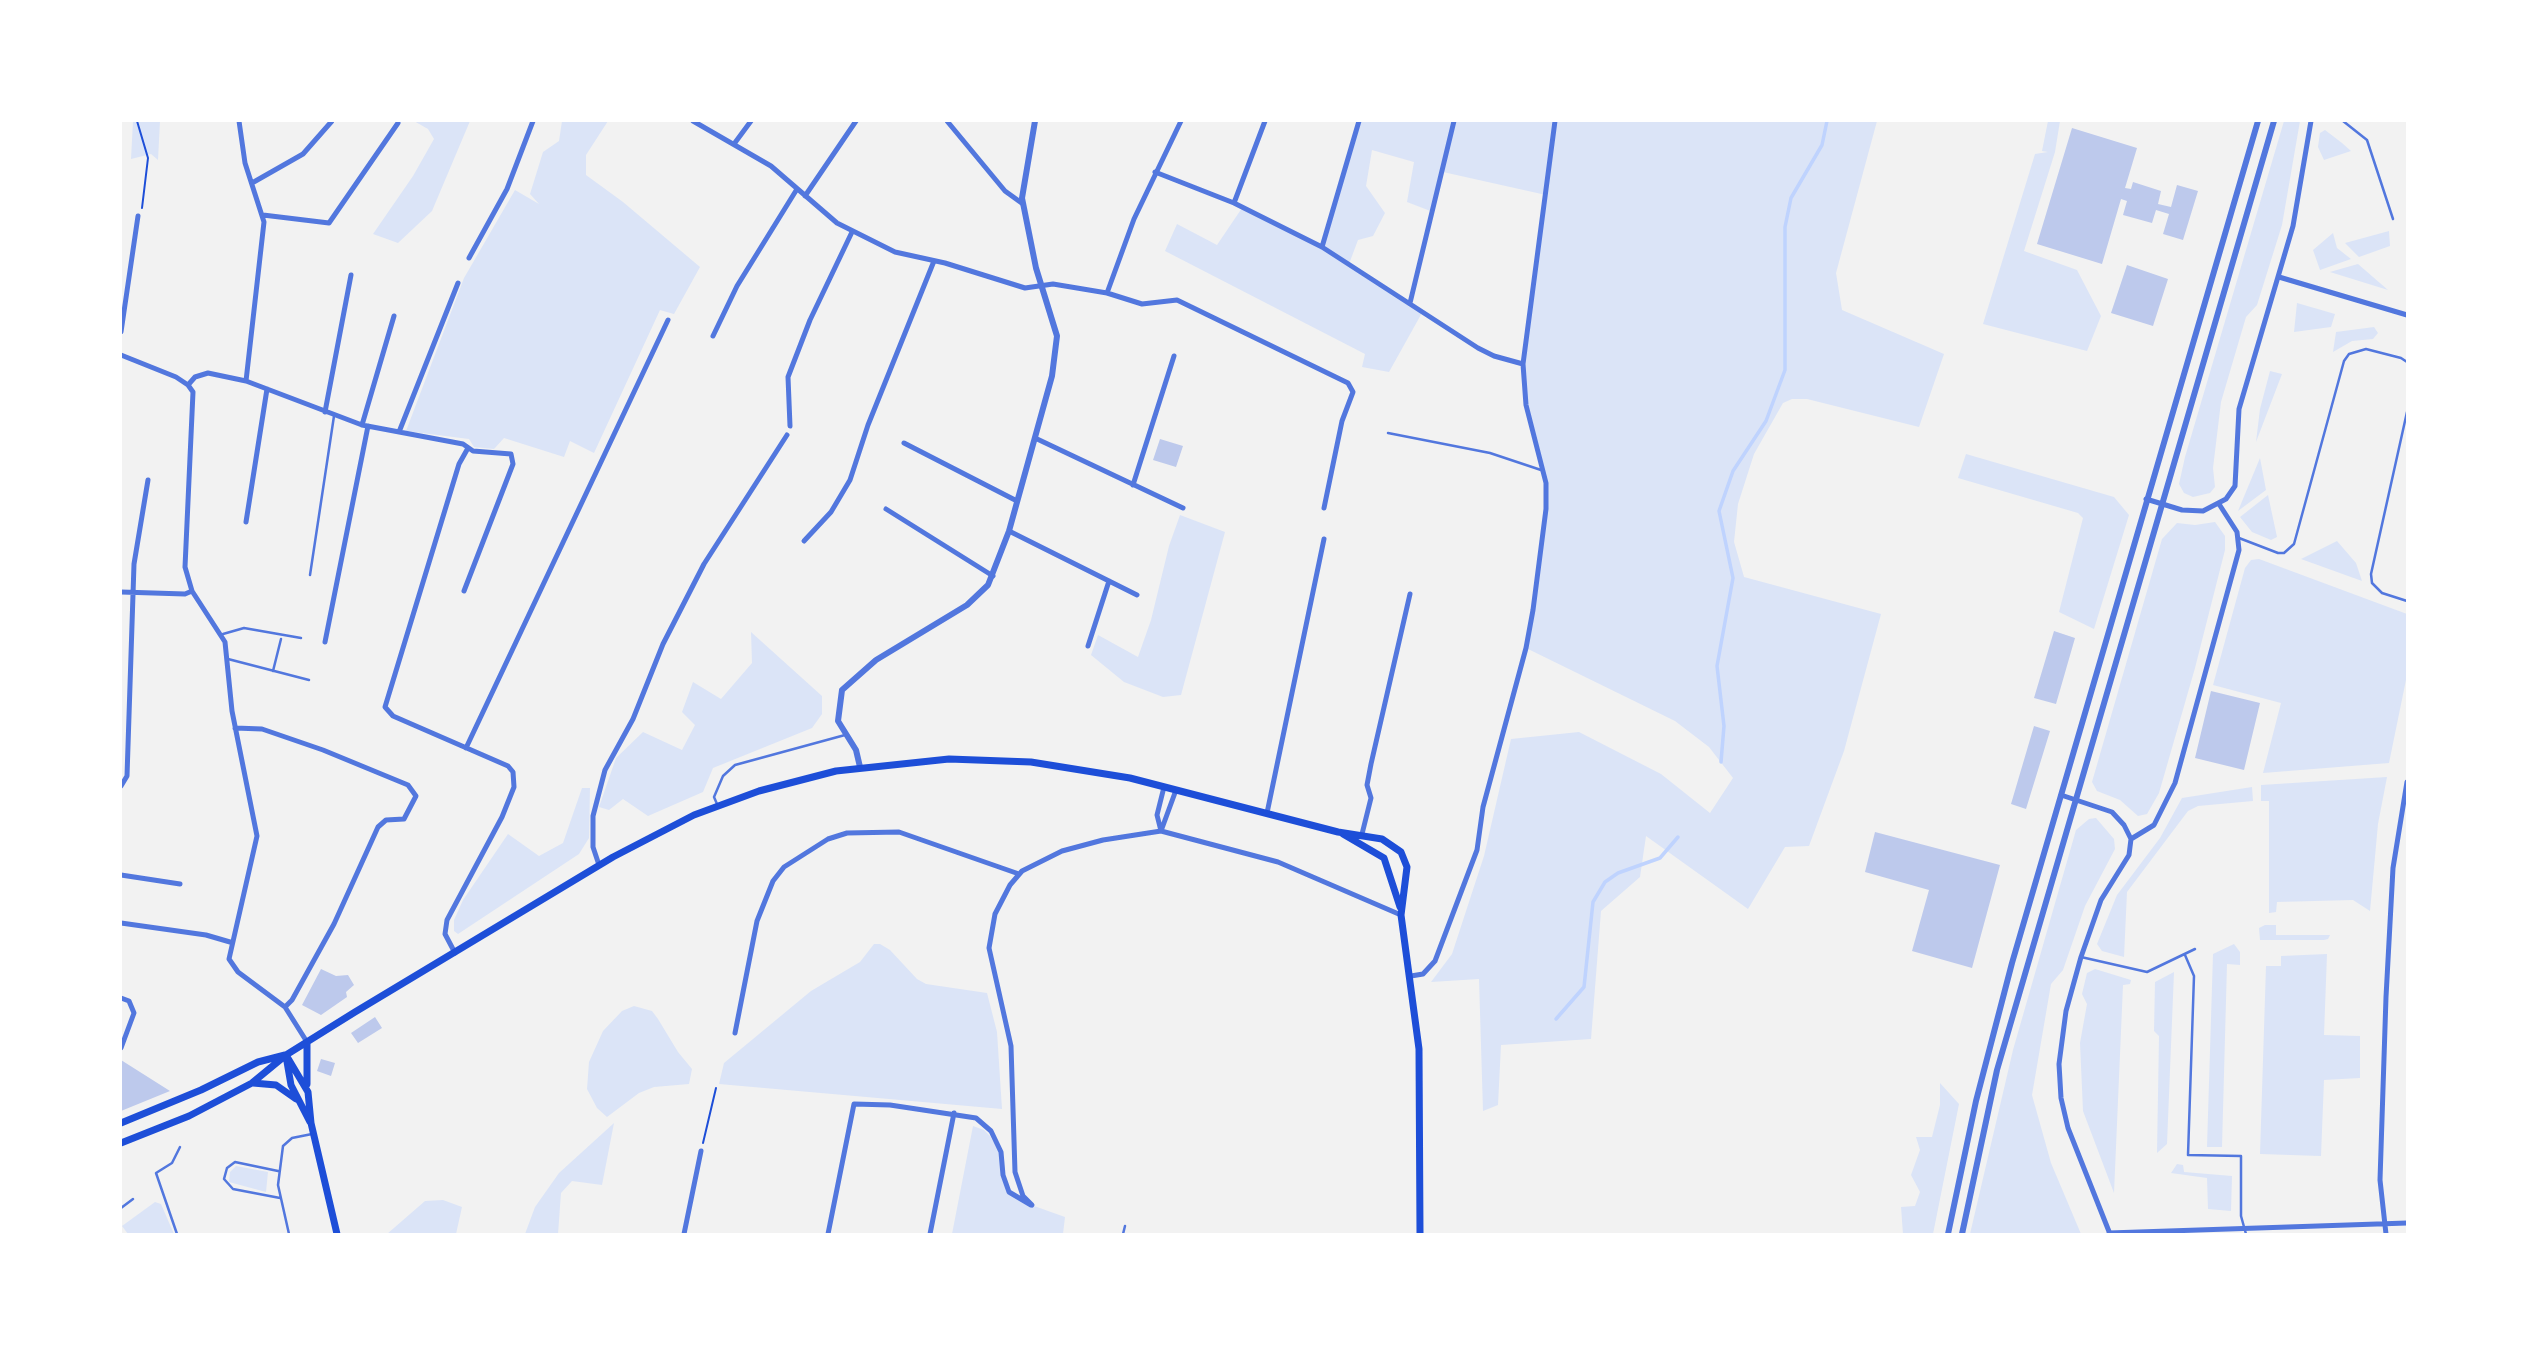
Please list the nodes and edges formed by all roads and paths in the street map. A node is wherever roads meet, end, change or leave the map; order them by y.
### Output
1 (137, 121) edge
2 (239, 121) edge
3 (332, 121) edge
4 (533, 121) edge
5 (696, 121) edge
6 (751, 121) edge
7 (856, 121) edge
8 (947, 121) edge
9 (1035, 121) edge
10 (1181, 121) edge
11 (1265, 121) edge
12 (1359, 121) edge
13 (1454, 121) edge
14 (1555, 121) edge
15 (2258, 121) edge
16 (2274, 121) edge
17 (2311, 121) edge
18 (2343, 121) edge
19 (398, 123) dead end
20 (734, 144) junction
21 (1155, 172) junction
22 (252, 183) junction
23 (797, 189) junction
24 (805, 196) junction
25 (1234, 203) junction
26 (1023, 204) junction
27 (263, 215) junction
28 (138, 216) joint
29 (2393, 219) dead end
30 (852, 232) junction
31 (1322, 247) junction
32 (470, 258) dead end
33 (934, 261) junction
34 (351, 275) dead end
35 (2279, 277) junction
36 (458, 283) dead end
37 (1041, 285) junction
38 (1107, 293) junction
39 (1409, 303) junction
40 (2407, 315) edge
41 (394, 316) dead end
42 (668, 320) dead end
43 (121, 332) edge
44 (713, 336) dead end
45 (121, 355) edge
46 (1174, 356) dead end
47 (2407, 362) edge
48 (1523, 364) junction
49 (246, 382) junction
50 (188, 385) junction
51 (267, 389) junction
52 (326, 412) junction
53 (2407, 412) edge
54 (334, 415) junction
55 (365, 425) junction
56 (790, 426) dead end
57 (399, 432) junction
58 (1388, 433) dead end
59 (787, 435) dead end
60 (1035, 438) junction
61 (904, 443) dead end
62 (468, 448) junction
63 (1544, 471) junction
64 (148, 480) dead end
65 (1133, 485) junction
66 (2146, 499) junction
67 (1017, 501) junction
68 (2161, 504) junction
69 (2219, 505) junction
70 (1183, 508) dead end
71 (1324, 508) dead end
72 (886, 509) dead end
73 (246, 522) dead end
74 (1009, 531) junction
75 (2239, 538) junction
76 (1324, 539) dead end
77 (804, 541) dead end
78 (310, 575) dead end
79 (993, 576) junction
80 (1109, 581) junction
81 (192, 591) junction
82 (464, 591) dead end
83 (121, 592) edge
84 (132, 593) junction
85 (1410, 594) dead end
86 (1136, 595) dead end
87 (2407, 601) edge
88 (222, 635) junction
89 (301, 638) dead end
90 (281, 639) dead end
91 (324, 642) dead end
92 (1088, 646) dead end
93 (228, 659) junction
94 (273, 671) junction
95 (309, 680) dead end
96 (235, 728) junction
97 (845, 735) junction
98 (466, 748) junction
99 (860, 767) junction
100 (2407, 782) edge
101 (121, 786) edge
102 (1164, 787) junction
103 (1176, 790) junction
104 (2062, 795) junction
105 (2076, 799) junction
106 (718, 806) junction
107 (1267, 813) junction
108 (1161, 831) junction
109 (1338, 832) junction
110 (1362, 834) junction
111 (2131, 839) junction
112 (599, 865) junction
113 (1018, 874) junction
114 (121, 875) edge
115 (180, 884) dead end
116 (1400, 911) junction
117 (121, 923) edge
118 (230, 942) junction
119 (2195, 949) dead end
120 (455, 953) junction
121 (2185, 954) junction
122 (2081, 957) junction
123 (1411, 976) junction
124 (121, 998) edge
125 (285, 1007) junction
126 (735, 1033) dead end
127 (307, 1042) junction
128 (121, 1048) edge
129 (286, 1055) junction
130 (253, 1083) junction
131 (716, 1088) dead end
132 (308, 1092) junction
133 (297, 1099) junction
134 (954, 1113) junction
135 (121, 1123) edge
136 (311, 1124) junction
137 (314, 1134) junction
138 (121, 1143) edge
139 (180, 1147) dead end
140 (701, 1151) joint
141 (278, 1171) junction
142 (280, 1198) junction
143 (133, 1199) dead end
144 (121, 1208) edge
145 (2407, 1223) edge
146 (2384, 1224) junction
147 (1125, 1226) dead end
148 (2245, 1231) edge
149 (177, 1234) edge
150 (289, 1234) edge
151 (337, 1234) edge
152 (684, 1234) edge
153 (828, 1234) edge
154 (930, 1234) edge
155 (1123, 1234) edge
156 (1420, 1234) edge
157 (1948, 1234) edge
158 (1962, 1234) edge
159 (2109, 1234) edge
160 (2386, 1234) edge

1 - 28 path
2 - 22 street
3 - 22 street
4 - 32 street
5 - 20 street
6 - 20 street
7 - 24 street
8 - 26 street
9 - 26 street
10 - 21 street
11 - 25 street
12 - 31 street
13 - 39 street
14 - 48 street
15 - 66 street
16 - 68 street
17 - 35 street
18 - 29 lane
19 - 27 street
20 - 23 street
21 - 25 street
21 - 38 street
22 - 27 street
23 - 24 street
23 - 44 street
24 - 30 street
25 - 31 street
26 - 37 street
27 - 49 street
28 - 43 street
30 - 33 street
30 - 56 street
31 - 39 street
33 - 37 street
33 - 77 street
34 - 52 street
35 - 40 street
35 - 69 street
36 - 57 street
37 - 38 street
37 - 60 street
38 - 71 street
39 - 48 street
41 - 55 street
42 - 98 street
45 - 50 street
46 - 65 street
47 - 75 lane
48 - 63 street
49 - 50 street
49 - 51 street
50 - 81 street
51 - 52 street
51 - 73 street
52 - 54 street
53 - 87 lane
54 - 55 street
54 - 78 lane
55 - 57 street
55 - 91 street
57 - 62 street
58 - 63 lane
59 - 112 street
60 - 65 street
60 - 67 street
61 - 67 street
62 - 82 street
62 - 98 street
63 - 123 street
64 - 84 street
65 - 70 street
66 - 68 street
66 - 104 street
67 - 74 street
68 - 69 street
68 - 105 street
69 - 75 street
72 - 79 street
74 - 79 street
74 - 80 street
75 - 111 street
76 - 107 street
79 - 97 street
80 - 86 street
80 - 92 street
81 - 84 street
81 - 88 street
83 - 84 street
84 - 101 street
85 - 110 street
88 - 89 lane
88 - 93 street
90 - 94 lane
93 - 94 lane
93 - 96 street
94 - 95 lane
96 - 118 street
96 - 125 street
97 - 99 street
97 - 106 lane
98 - 120 street
99 - 102 main road
99 - 106 main road
100 - 146 street
102 - 103 main road
102 - 108 street
103 - 107 main road
103 - 108 street
104 - 105 street
104 - 157 street
105 - 111 street
105 - 158 street
106 - 112 main road
107 - 109 main road
108 - 113 street
108 - 116 street
109 - 110 main road
109 - 116 main road
110 - 116 main road
111 - 122 street
112 - 120 main road
113 - 126 street
113 - 134 street
114 - 115 street
116 - 123 main road
117 - 118 street
118 - 125 street
119 - 121 lane
120 - 127 main road
121 - 122 lane
121 - 148 lane
122 - 159 street
123 - 156 main road
124 - 128 street
125 - 127 street
127 - 129 main road
127 - 132 main road
129 - 130 main road
129 - 132 main road
129 - 133 main road
129 - 135 main road
130 - 133 main road
130 - 138 main road
131 - 140 path
132 - 136 main road
133 - 136 main road
134 - 153 street
134 - 154 street
136 - 137 main road
137 - 141 lane
137 - 151 main road
139 - 149 lane
140 - 152 street
141 - 142 lane
141 - 142 lane
142 - 150 lane
143 - 144 lane
145 - 146 street
146 - 148 street
146 - 160 street
147 - 155 lane
148 - 159 street

